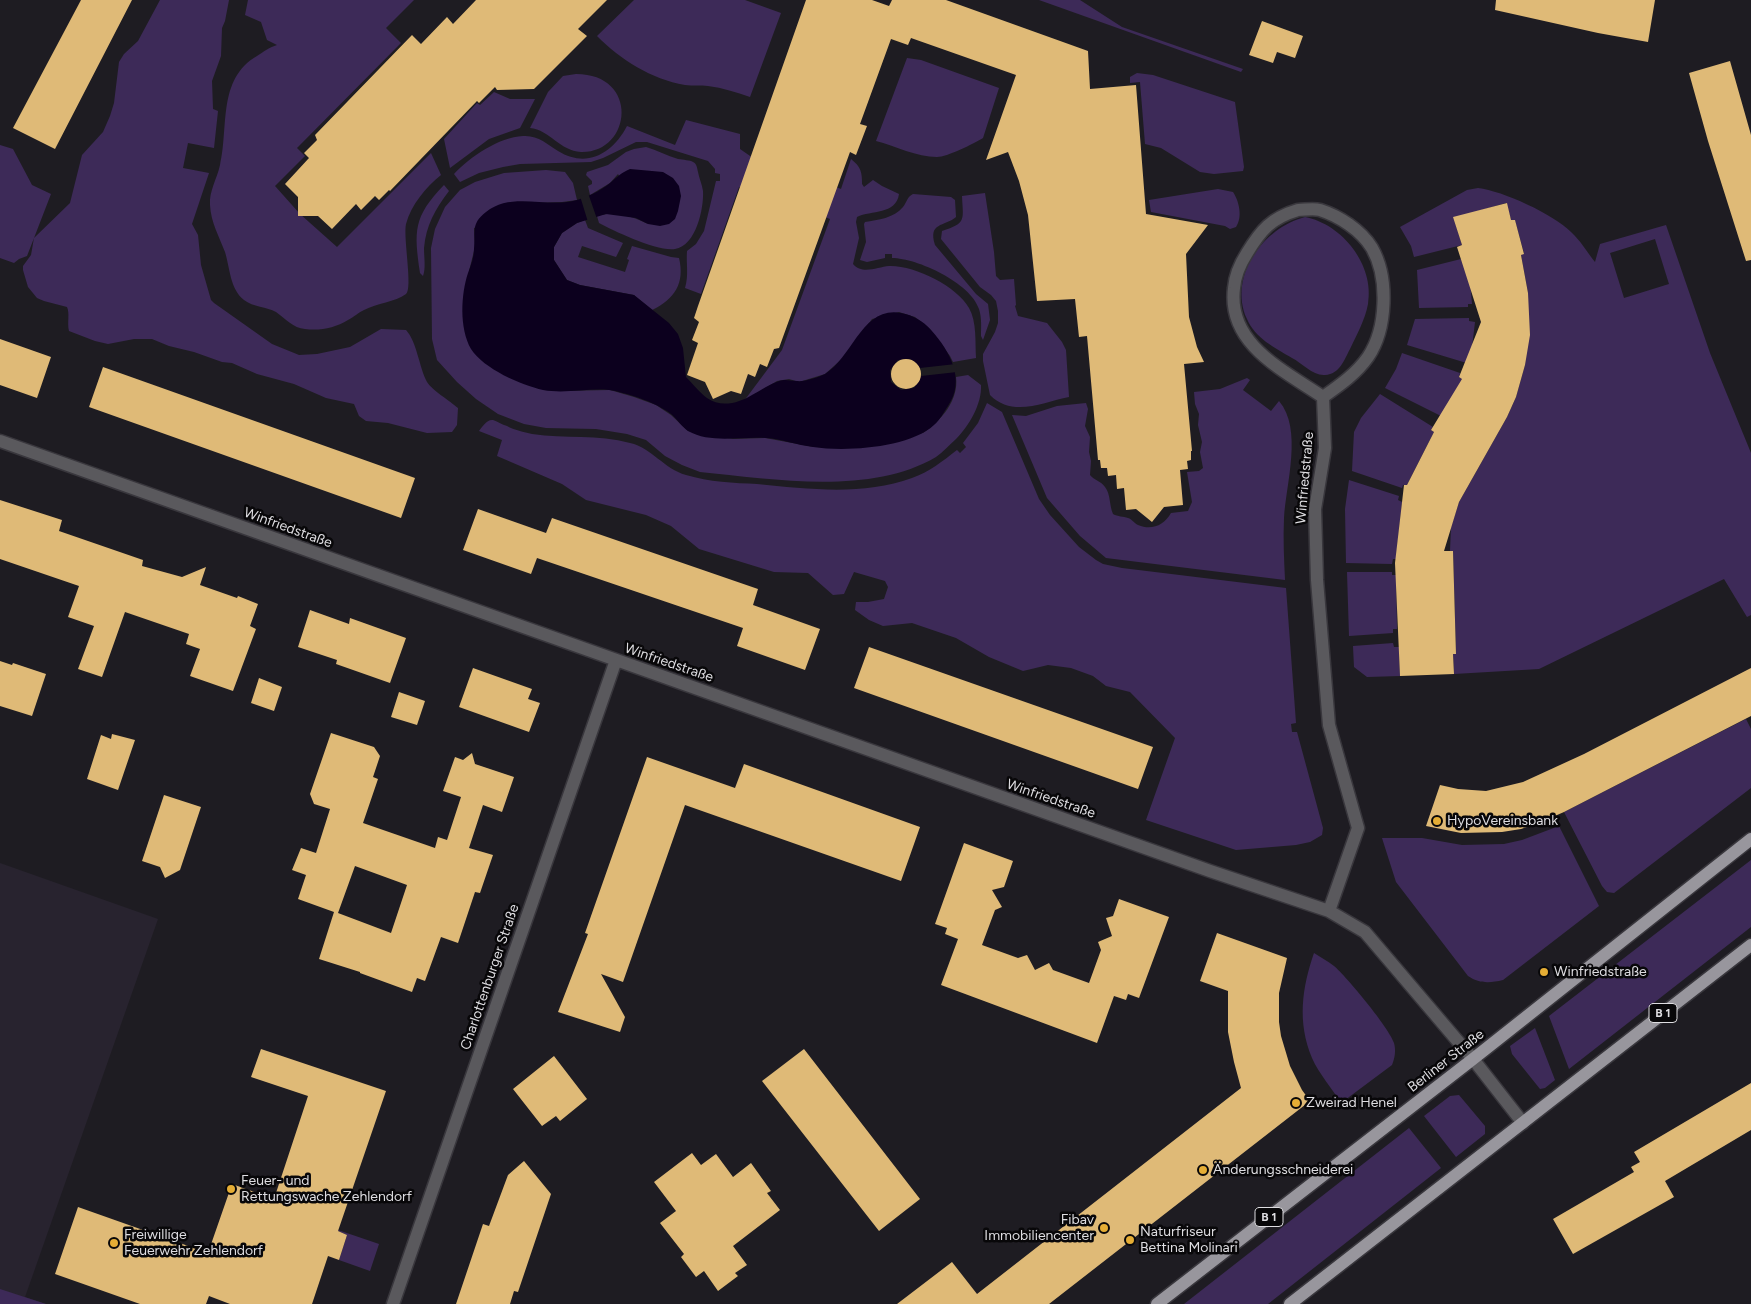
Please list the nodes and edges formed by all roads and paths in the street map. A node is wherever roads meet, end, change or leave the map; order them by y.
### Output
1 (1323, 397) junction
2 (0, 442) edge
3 (616, 660) junction
4 (1751, 839) edge
5 (1329, 911) junction
6 (1751, 945) edge
7 (1473, 1059) junction
8 (1522, 1123) junction
9 (393, 1304) edge
10 (1157, 1304) edge
11 (1290, 1304) edge

1 - 1 street
1 - 5 street, Winfriedstraße
2 - 3 street, Winfriedstraße
3 - 5 street, Winfriedstraße
3 - 9 street, Charlottenburger Straße
4 - 7 main road, Berliner Straße / B 1
5 - 7 street, Winfriedstraße
6 - 8 main road, B 1
7 - 8 street, Winfriedstraße
7 - 10 main road, Berliner Straße / B 1
8 - 11 main road, B 1

